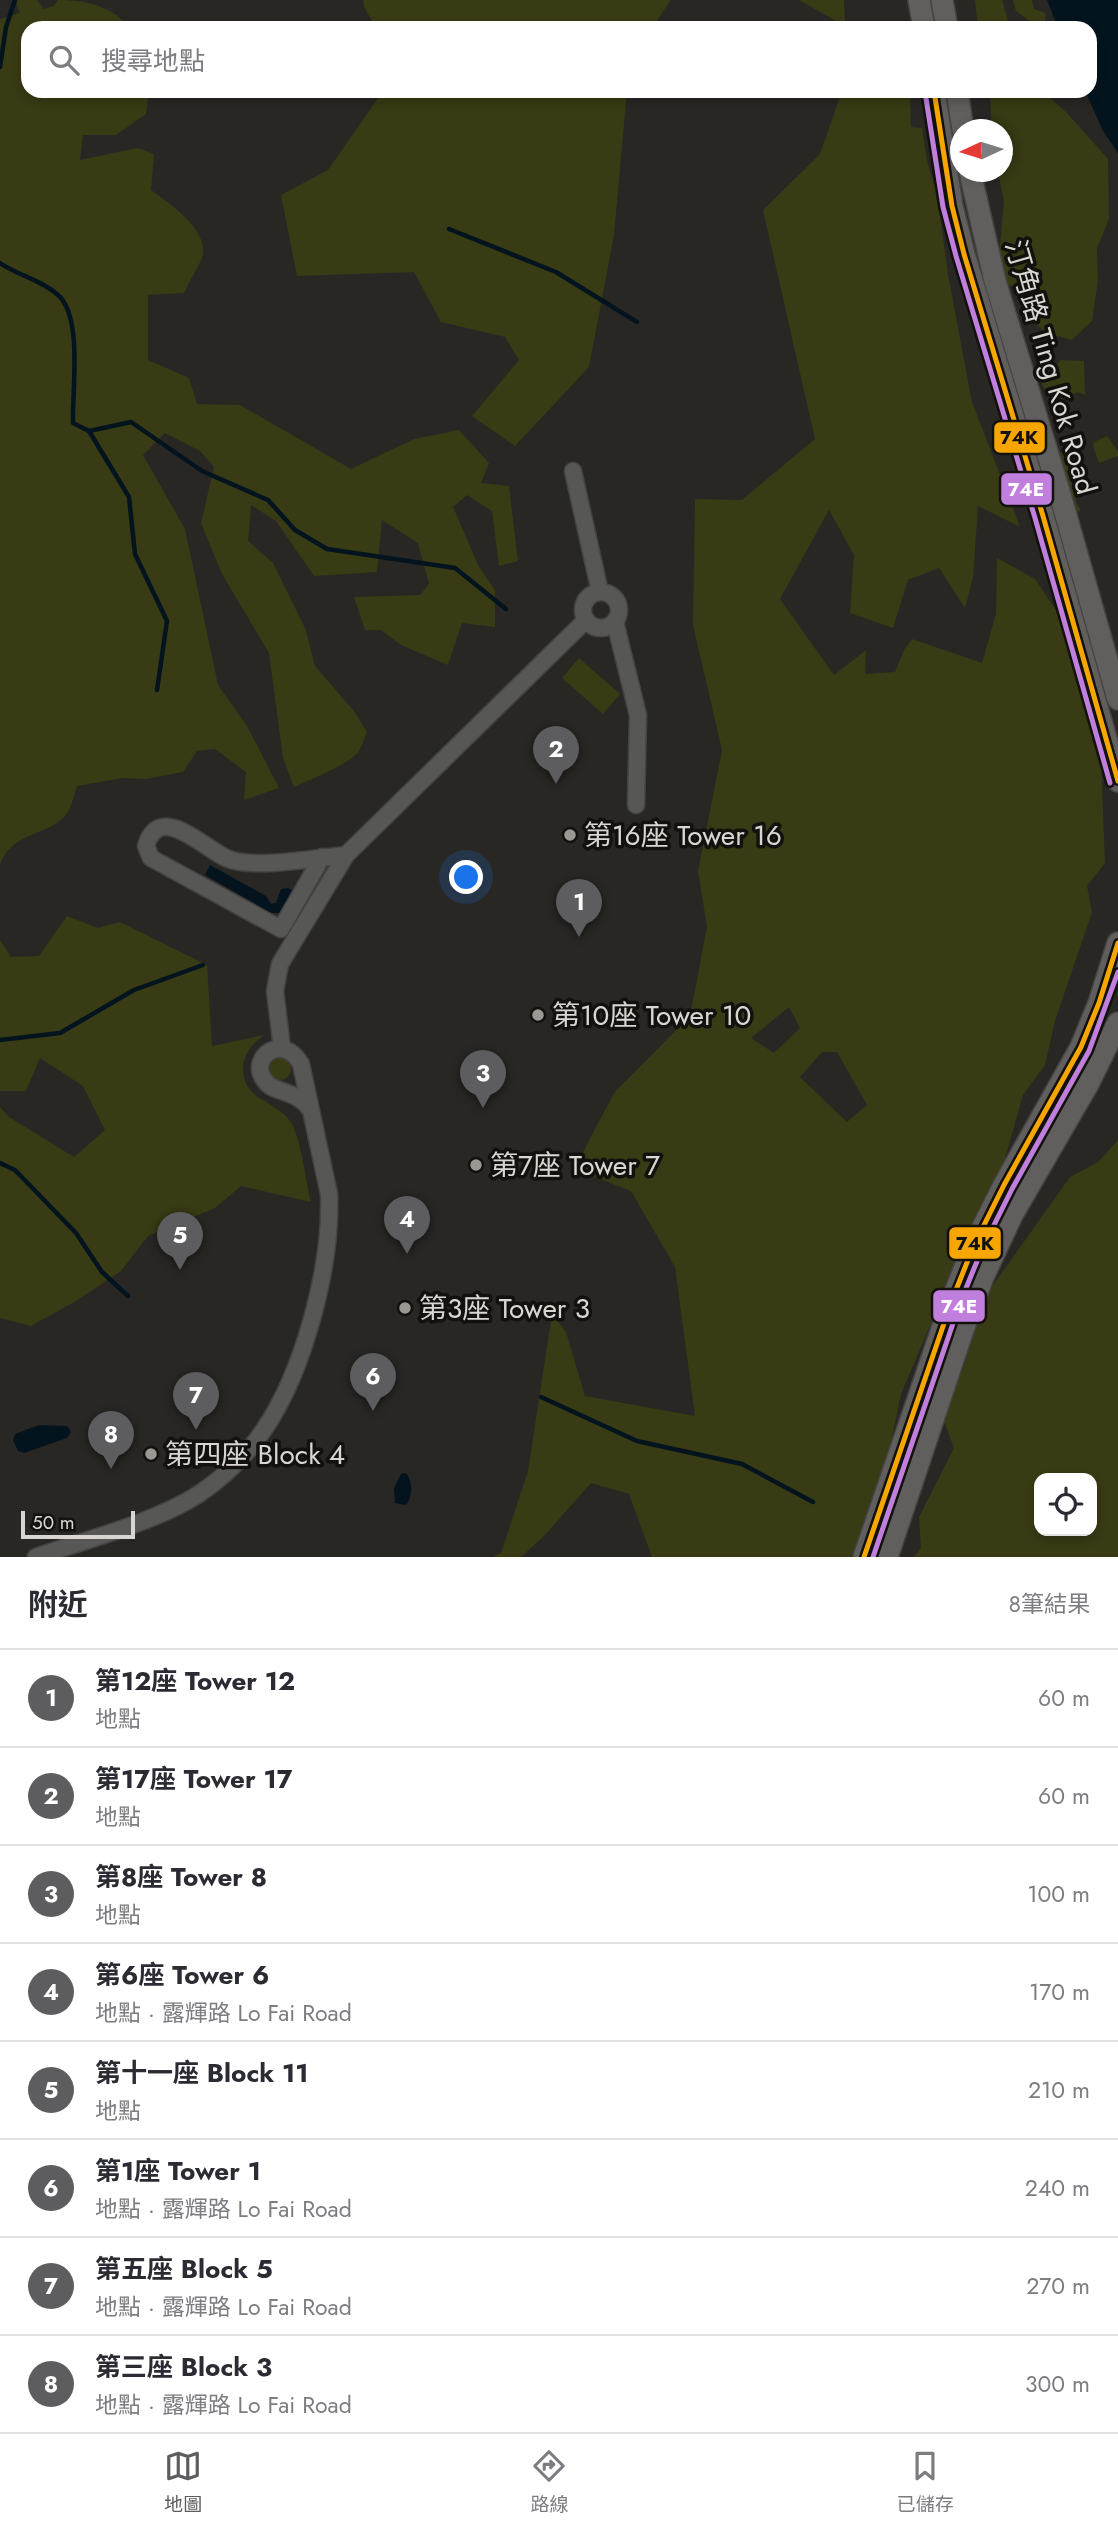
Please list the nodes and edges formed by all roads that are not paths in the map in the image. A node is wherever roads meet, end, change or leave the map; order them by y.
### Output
1 (919, 0) edge
2 (942, 0) edge
3 (922, 21) edge
4 (946, 21) edge
5 (935, 98) edge
6 (958, 98) edge
7 (961, 119) edge
8 (972, 182) edge
9 (573, 471) dead end
10 (600, 592) junction
11 (586, 620) junction
12 (615, 622) junction
13 (1118, 699) edge
14 (1118, 781) edge
15 (636, 805) dead end
16 (346, 855) junction
17 (322, 857) junction
18 (1118, 943) edge
19 (1118, 1023) edge
20 (282, 1048) junction
21 (310, 1110) junction
22 (36, 1557) edge
23 (864, 1557) edge
24 (887, 1557) edge

1 - 3 main road
2 - 4 main road
5 - 14 main road, 汀角路 Ting Kok Road
6 - 7 main road
8 - 13 main road, 汀角路 Ting Kok Road
9 - 10 street
10 - 11 street
10 - 12 street
11 - 12 street
11 - 16 street
12 - 15 street
16 - 17 street
16 - 20 street
17 - 17 street
18 - 23 main road
19 - 24 main road
20 - 21 street
20 - 21 street
21 - 22 street

